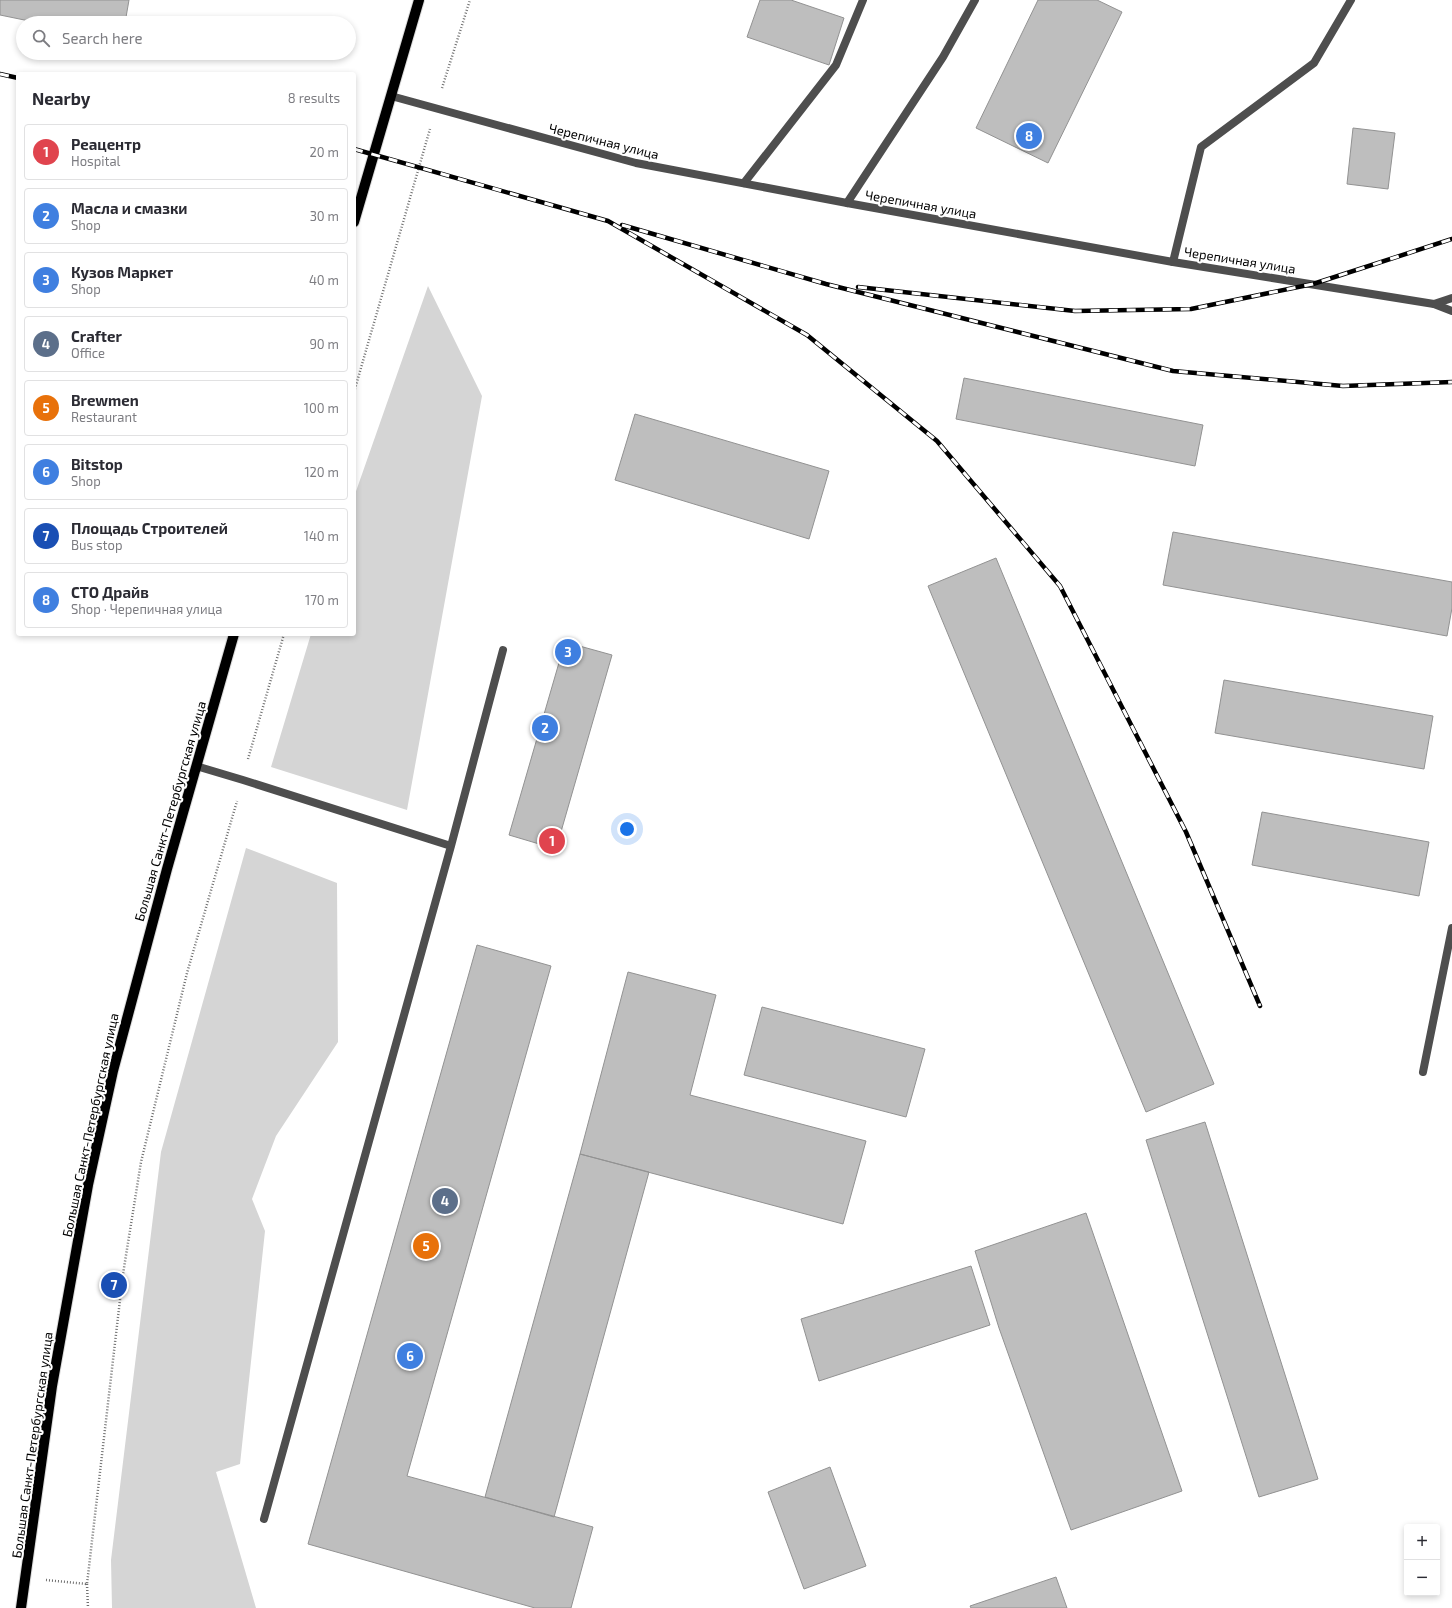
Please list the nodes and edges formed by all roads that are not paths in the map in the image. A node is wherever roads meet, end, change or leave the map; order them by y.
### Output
1 (419, 0) edge
2 (863, 0) edge
3 (975, 0) edge
4 (1351, 0) edge
5 (391, 96) junction
6 (744, 183) junction
7 (847, 203) junction
8 (356, 215) edge
9 (1173, 262) junction
10 (1452, 298) edge
11 (1434, 304) junction
12 (1452, 311) edge
13 (233, 636) edge
14 (503, 650) dead end
15 (196, 766) junction
16 (451, 846) junction
17 (1452, 928) edge
18 (1423, 1072) dead end
19 (264, 1519) dead end
20 (22, 1608) edge

1 - 5 main road
2 - 6 street
3 - 7 street
4 - 9 street
5 - 6 street, Черепичная улица
5 - 8 main road
6 - 7 street, Черепичная улица
7 - 9 street, Черепичная улица
9 - 11 street, Черепичная улица
10 - 11 street
11 - 12 street, Черепичная улица
13 - 15 main road, Большая Санкт-Петербургская улица
14 - 16 street
15 - 16 street
15 - 20 main road, Большая Санкт-Петербургская улица
16 - 19 street
17 - 18 street

